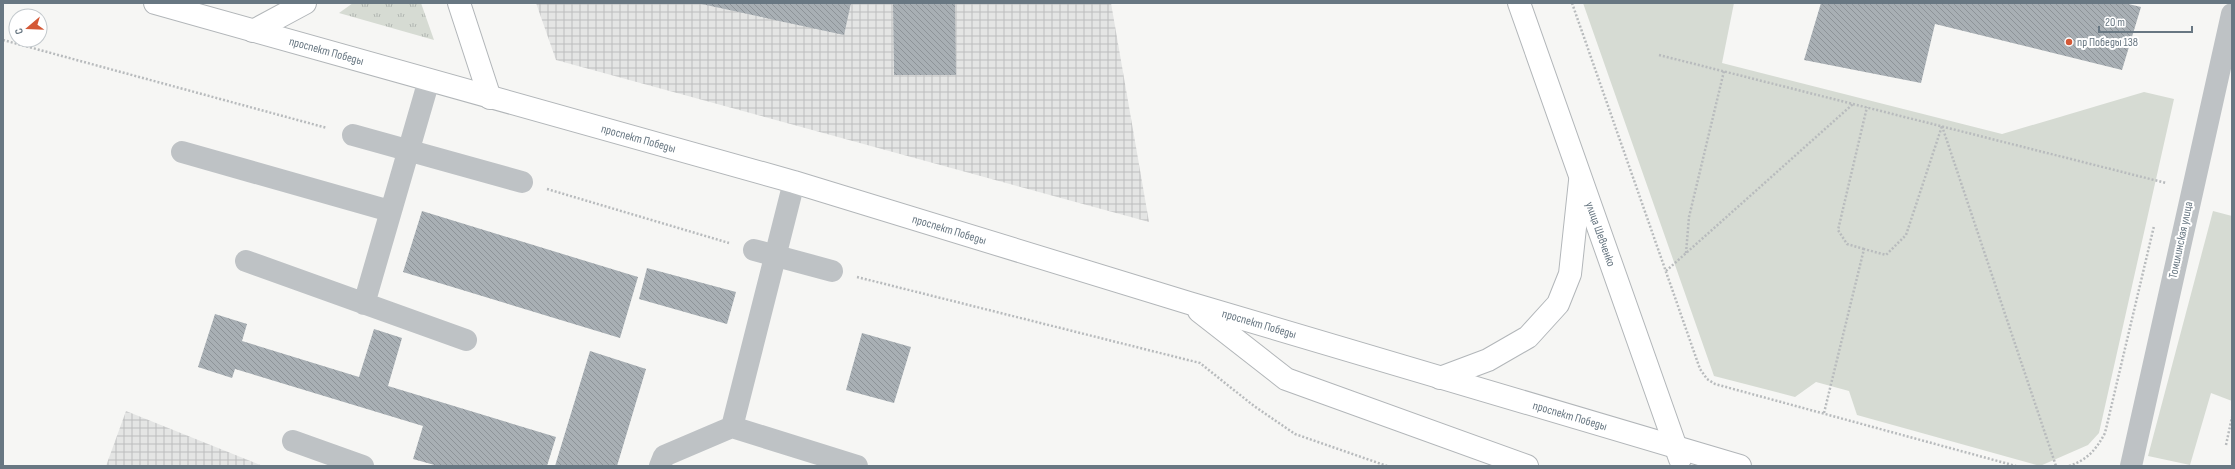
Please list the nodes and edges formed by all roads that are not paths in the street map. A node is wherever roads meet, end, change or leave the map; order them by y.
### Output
1 (155, 3) edge
2 (305, 3) edge
3 (459, 3) edge
4 (1519, 3) edge
5 (2232, 14) edge
6 (253, 31) junction
7 (429, 80) junction
8 (490, 98) junction
9 (353, 135) road end
10 (182, 152) dead end
11 (408, 152) junction
12 (1581, 176) junction
13 (522, 182) road end
14 (794, 182) junction
15 (390, 211) junction
16 (754, 250) road end
17 (775, 255) junction
18 (246, 261) dead end
19 (832, 271) road end
20 (1189, 303) junction
21 (364, 304) junction
22 (466, 340) dead end
23 (1440, 378) junction
24 (732, 427) junction
25 (293, 441) dead end
26 (1679, 457) edge
27 (363, 466) edge
28 (660, 466) edge
29 (857, 466) edge
30 (1527, 466) edge
31 (1740, 466) edge
32 (2131, 466) edge

1 - 6 main road, проспект Победы
2 - 6 main road
3 - 8 main road
4 - 12 main road, улица Шевченко
5 - 32 street, Томилинская улица
6 - 7 main road, проспект Победы
7 - 8 main road, проспект Победы
7 - 11 street
8 - 14 main road, проспект Победы
9 - 11 street
10 - 15 street
11 - 13 street
11 - 15 street
12 - 23 main road
12 - 26 main road, улица Шевченко
14 - 17 street
14 - 20 main road, проспект Победы
15 - 21 street
16 - 17 street
17 - 19 street
17 - 24 street
18 - 21 street
20 - 23 main road, проспект Победы
20 - 30 main road
21 - 22 street
23 - 26 main road, проспект Победы
24 - 28 street
24 - 29 street
25 - 27 street
26 - 31 main road, проспект Победы

